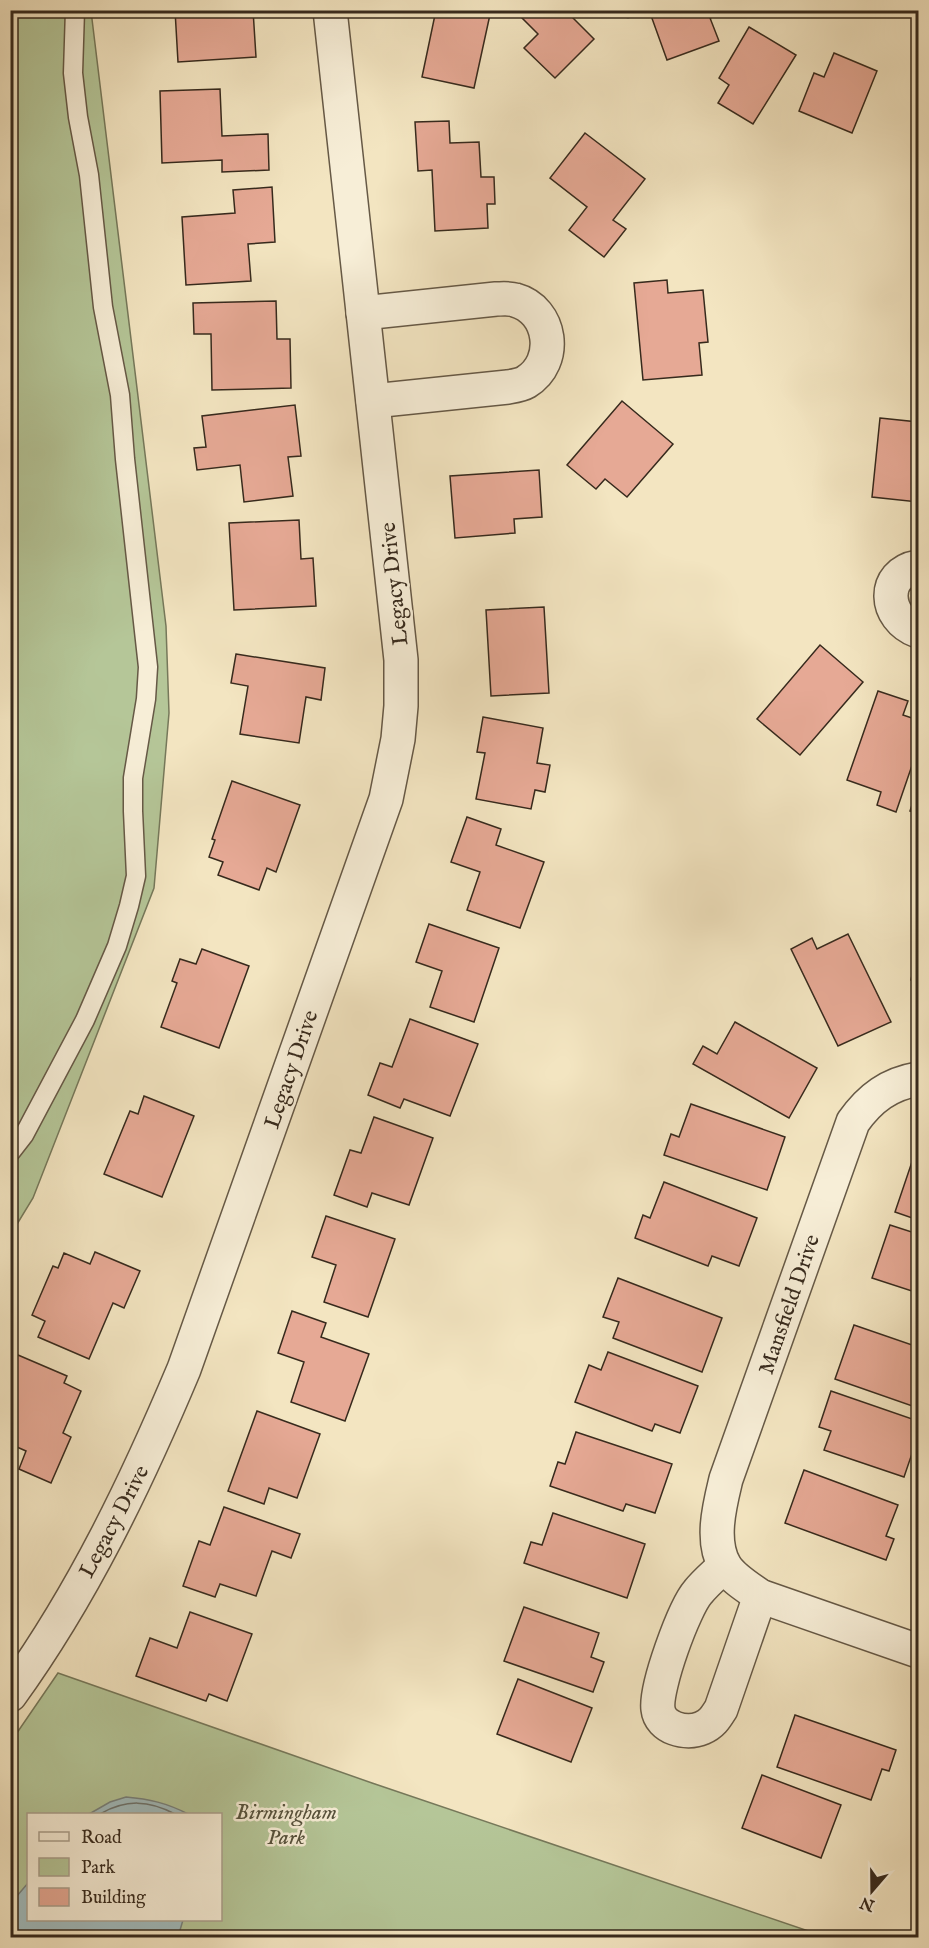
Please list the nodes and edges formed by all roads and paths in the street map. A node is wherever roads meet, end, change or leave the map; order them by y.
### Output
1 (75, 10) edge
2 (330, 10) edge
3 (363, 313) junction
4 (373, 401) junction
5 (918, 567) edge
6 (918, 631) edge
7 (918, 1079) edge
8 (10, 1153) edge
9 (724, 1566) junction
10 (760, 1596) junction
11 (918, 1651) edge
12 (10, 1695) edge

1 - 8 lane
2 - 3 street, Legacy Drive
3 - 4 street, Legacy Drive
3 - 4 street
4 - 12 street, Legacy Drive
5 - 6 street
7 - 9 street, Mansfield Drive
9 - 10 street
9 - 10 street
10 - 11 street

